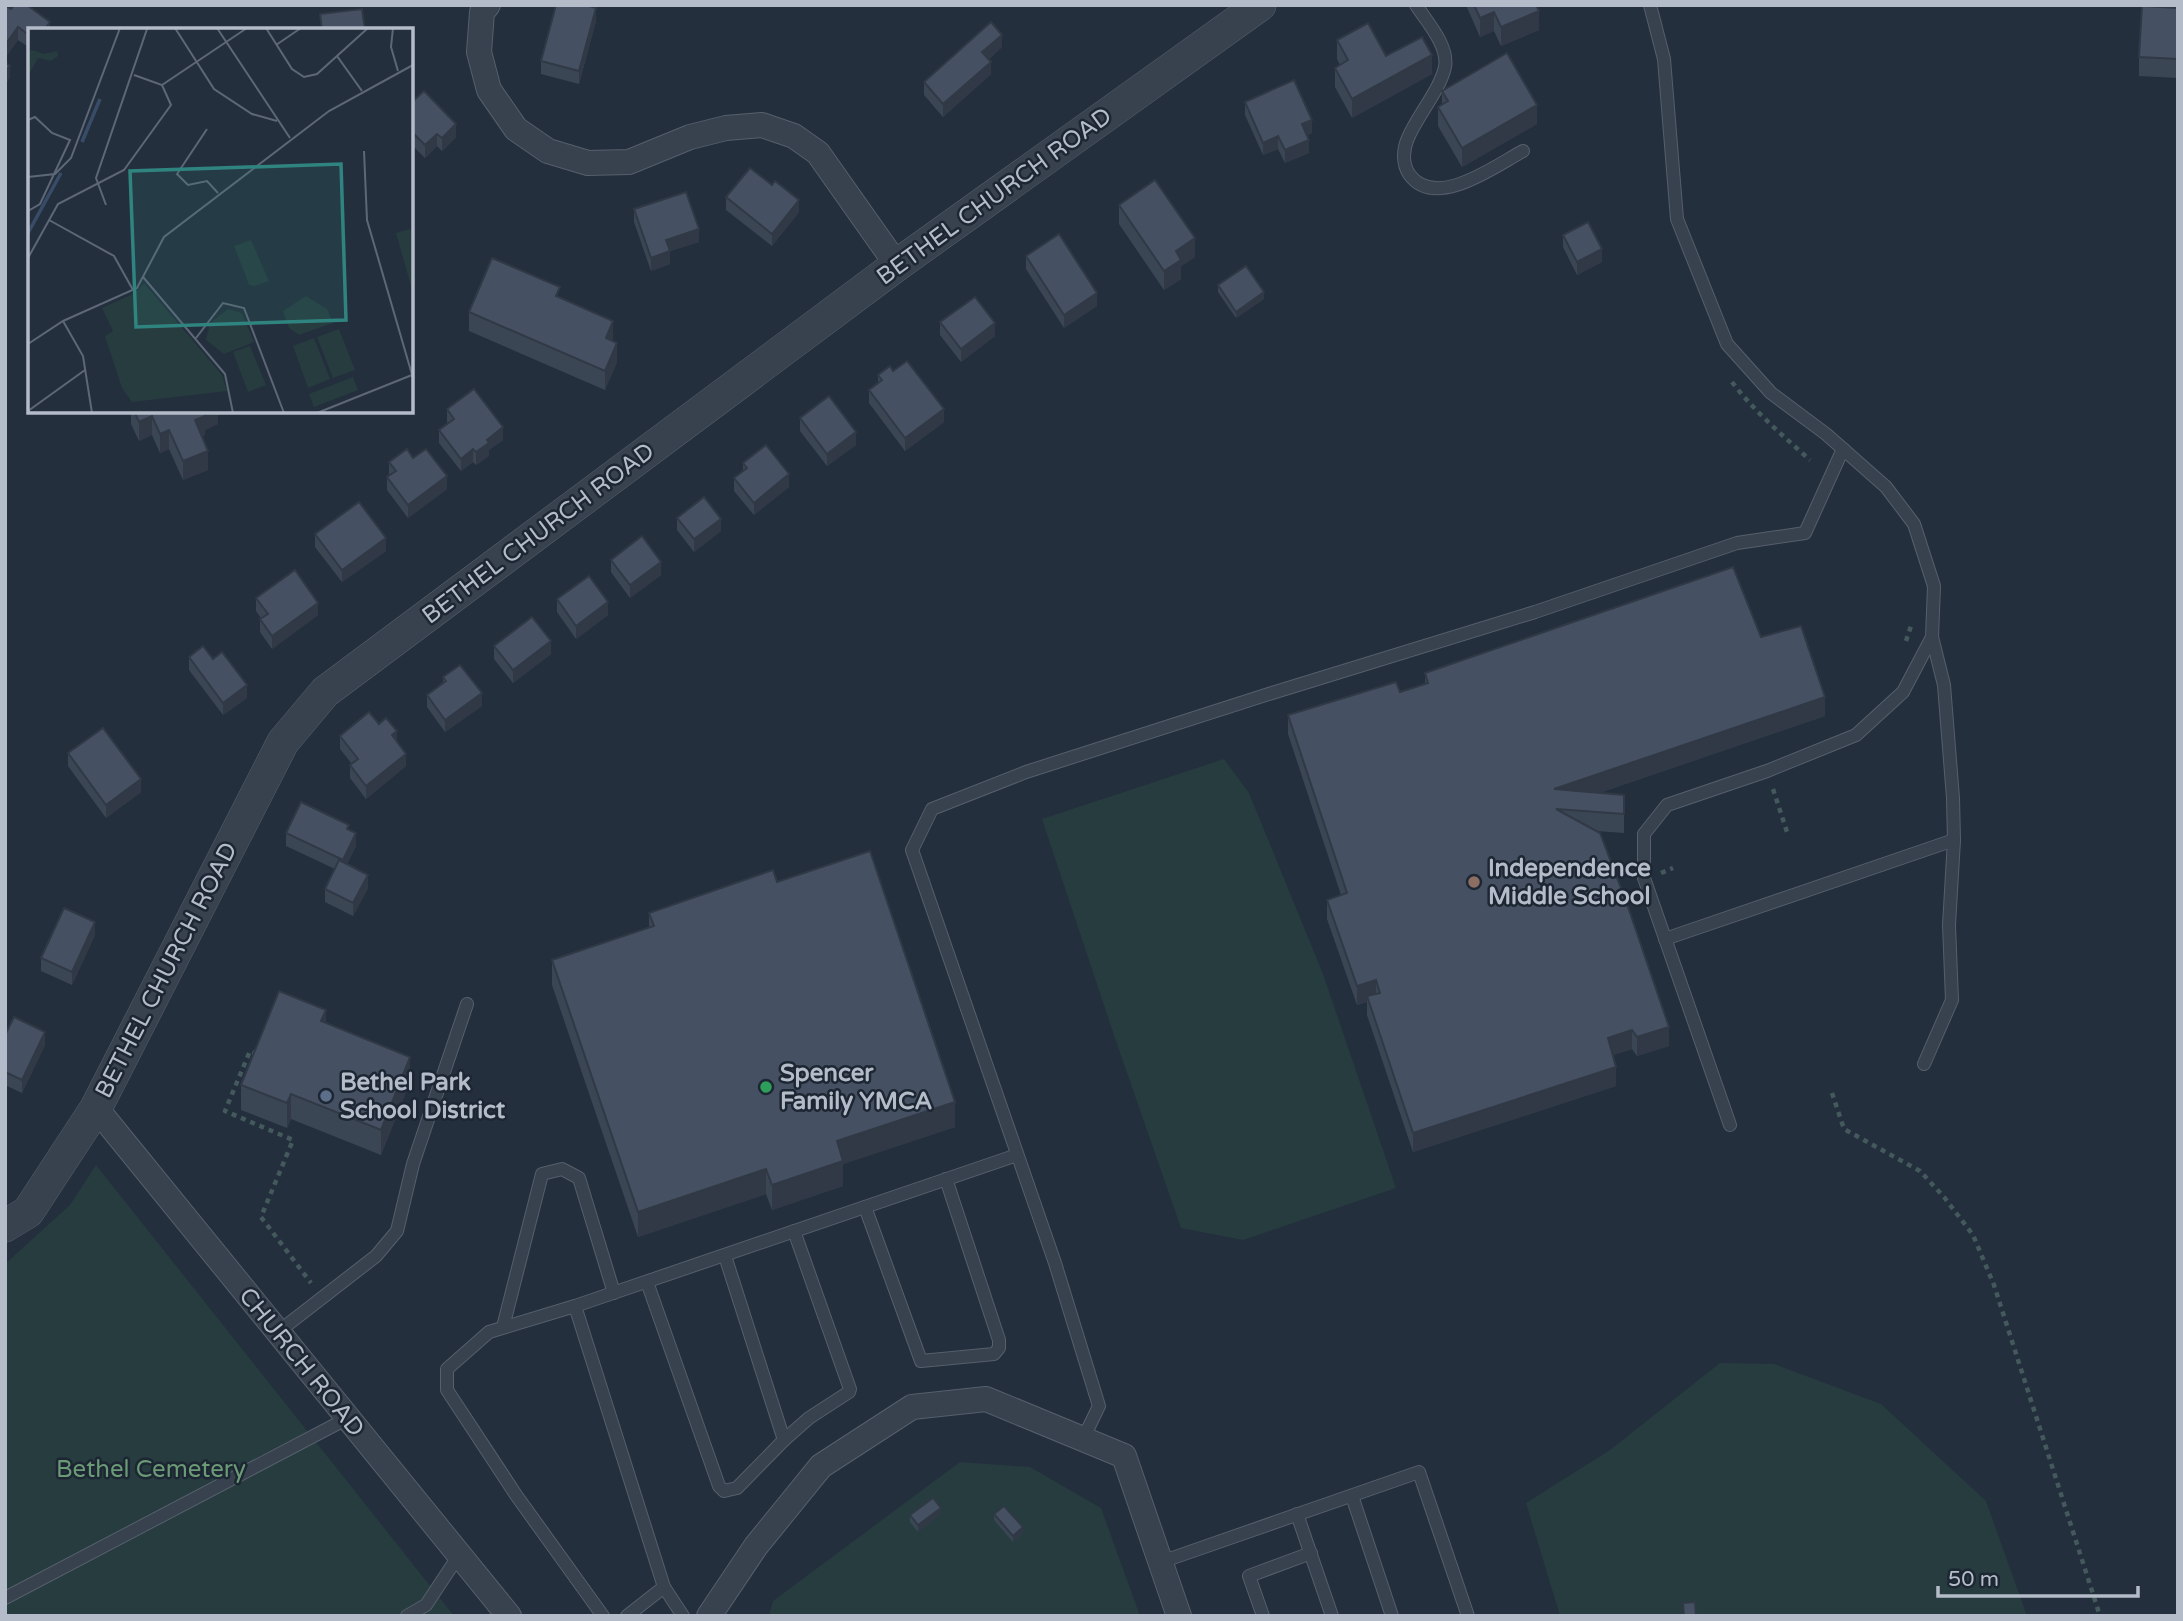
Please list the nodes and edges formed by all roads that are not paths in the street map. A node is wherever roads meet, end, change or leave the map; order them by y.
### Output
1 (488, 5) edge
2 (1259, 5) edge
3 (1416, 5) edge
4 (1650, 5) edge
5 (1523, 151) dead end
6 (897, 265) junction
7 (1843, 449) junction
8 (1932, 637) junction
9 (1954, 840) junction
10 (1665, 939) junction
11 (467, 1004) dead end
12 (1924, 1064) dead end
13 (96, 1108) junction
14 (1730, 1125) dead end
15 (1017, 1155) junction
16 (946, 1180) junction
17 (865, 1207) junction
18 (5, 1226) edge
19 (794, 1231) junction
20 (724, 1255) junction
21 (647, 1282) junction
22 (614, 1293) junction
23 (575, 1306) junction
24 (503, 1327) junction
25 (278, 1332) junction
26 (348, 1418) junction
27 (1083, 1439) junction
28 (784, 1440) junction
29 (1352, 1496) junction
30 (1297, 1514) junction
31 (1311, 1553) junction
32 (459, 1555) junction
33 (1161, 1562) junction
34 (664, 1587) junction
35 (5, 1598) edge
36 (428, 1611) edge
37 (407, 1616) edge
38 (509, 1616) edge
39 (603, 1616) edge
40 (627, 1616) edge
41 (683, 1616) edge
42 (709, 1616) edge
43 (1179, 1616) edge
44 (1263, 1616) edge
45 (1332, 1616) edge
46 (1392, 1616) edge
47 (1468, 1616) edge

1 - 6 street
2 - 6 street, BETHEL CHURCH ROAD
3 - 5 lane
4 - 7 lane
6 - 13 street, BETHEL CHURCH ROAD
7 - 8 lane
7 - 15 lane
8 - 9 lane
8 - 10 lane
9 - 10 lane
9 - 12 lane
10 - 14 lane
11 - 25 lane
13 - 18 street, BETHEL CHURCH ROAD
13 - 25 street, CHURCH ROAD
15 - 16 lane
15 - 27 lane
16 - 17 lane
16 - 17 lane
17 - 19 lane
19 - 20 lane
19 - 28 lane
20 - 21 lane
20 - 28 lane
21 - 22 lane
21 - 28 lane
22 - 23 lane
22 - 24 lane
23 - 24 lane
23 - 34 lane
24 - 39 lane
25 - 26 street, CHURCH ROAD
26 - 32 street, CHURCH ROAD
26 - 35 lane
27 - 33 street
27 - 42 street
29 - 30 lane
29 - 46 lane
29 - 47 lane
30 - 31 lane
30 - 33 lane
31 - 44 lane
31 - 45 lane
32 - 36 lane
32 - 38 street, CHURCH ROAD
33 - 43 street
34 - 40 lane
34 - 41 lane
36 - 37 lane

